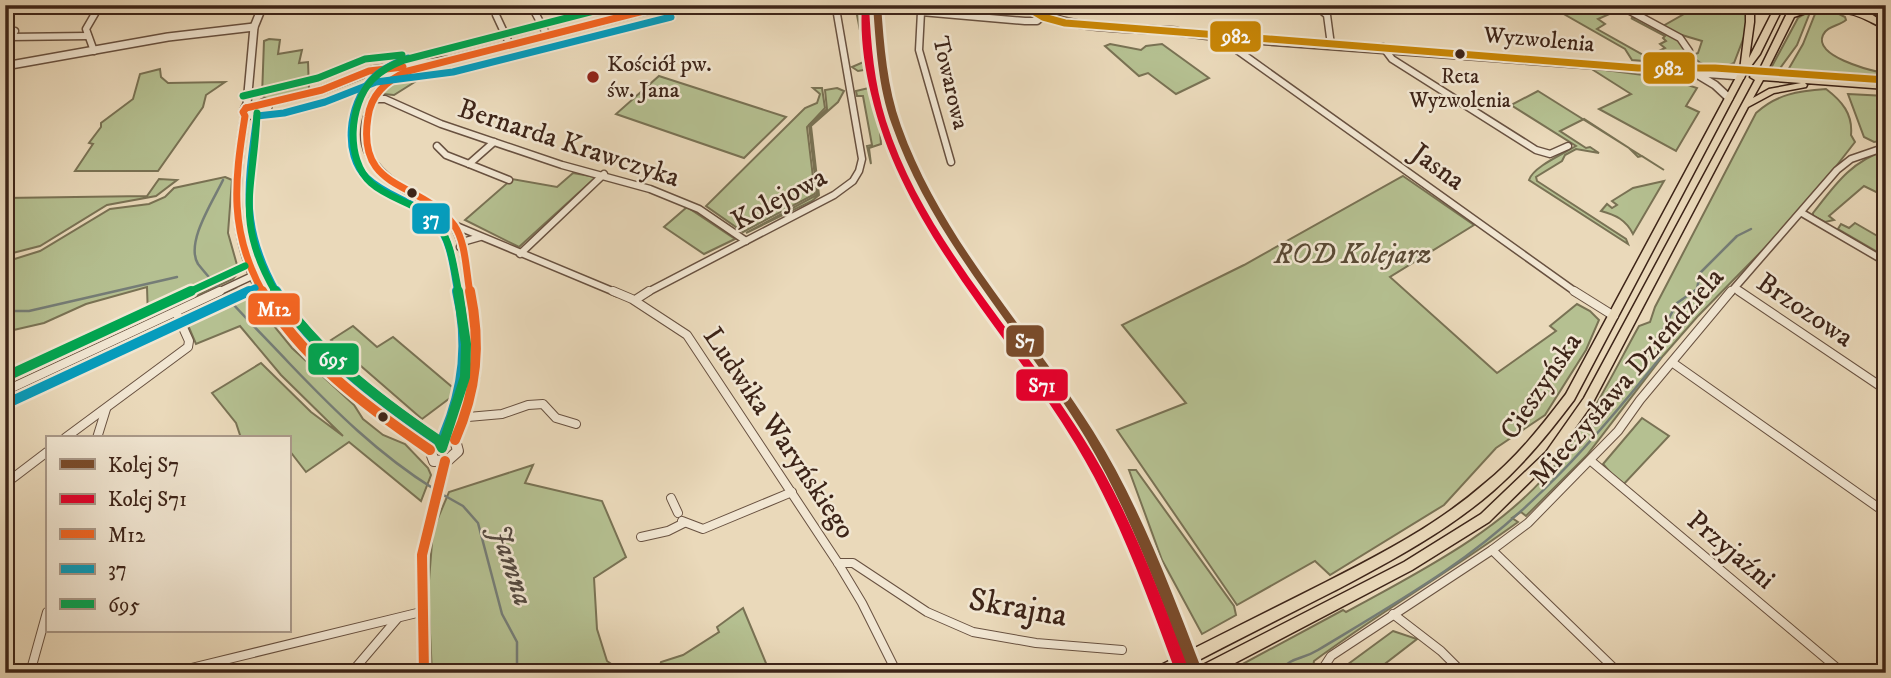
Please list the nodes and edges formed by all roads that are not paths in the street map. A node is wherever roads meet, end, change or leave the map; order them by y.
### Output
1 (100, 5) edge
2 (263, 5) edge
3 (531, 5) edge
4 (668, 5) edge
5 (829, 5) edge
6 (1023, 5) edge
7 (1315, 5) edge
8 (1619, 5) edge
9 (1749, 5) edge
10 (1780, 5) edge
11 (1795, 5) edge
12 (1844, 5) edge
13 (1866, 5) edge
14 (1030, 8) edge
15 (922, 9) edge
16 (496, 15) dead end
17 (1044, 15) junction
18 (1792, 15) junction
19 (1873, 19) junction
20 (1886, 19) edge
21 (1019, 20) junction
22 (254, 27) junction
23 (1886, 28) edge
24 (15, 31) dead end
25 (547, 35) junction
26 (88, 36) junction
27 (1231, 37) junction
28 (1331, 43) junction
29 (510, 45) junction
30 (1383, 47) junction
31 (94, 51) junction
32 (442, 61) junction
33 (5, 66) edge
34 (379, 69) junction
35 (1691, 70) junction
36 (1743, 73) junction
37 (1761, 74) junction
38 (1886, 80) edge
39 (384, 81) junction
40 (1826, 82) junction
41 (1886, 86) edge
42 (248, 97) junction
43 (1729, 98) junction
44 (373, 99) junction
45 (263, 105) junction
46 (1744, 106) junction
47 (246, 112) junction
48 (257, 116) junction
49 (244, 130) junction
50 (494, 142) junction
51 (437, 146) dead end
52 (1568, 146) dead end
53 (1886, 147) edge
54 (951, 162) dead end
55 (469, 164) junction
56 (604, 174) junction
57 (509, 180) dead end
58 (1802, 213) junction
59 (454, 225) junction
60 (470, 233) junction
61 (480, 237) junction
62 (746, 241) junction
63 (459, 243) junction
64 (520, 254) junction
65 (1886, 262) edge
66 (250, 276) junction
67 (1736, 289) junction
68 (635, 300) junction
69 (176, 312) junction
70 (1614, 316) junction
71 (1673, 363) junction
72 (1886, 390) edge
73 (5, 391) edge
74 (106, 407) junction
75 (468, 417) junction
76 (576, 424) dead end
77 (68, 436) edge
78 (98, 436) edge
79 (455, 440) junction
80 (430, 450) junction
81 (46, 453) edge
82 (445, 461) junction
83 (1591, 461) junction
84 (5, 484) edge
85 (792, 492) junction
86 (671, 498) dead end
87 (1886, 513) edge
88 (681, 519) junction
89 (640, 537) dead end
90 (1492, 550) junction
91 (838, 563) junction
92 (421, 612) junction
93 (1393, 614) junction
94 (46, 616) edge
95 (397, 618) junction
96 (1122, 650) dead end
97 (30, 673) edge
98 (171, 673) edge
99 (351, 673) edge
100 (424, 673) edge
101 (897, 673) edge
102 (1160, 673) edge
103 (1202, 673) edge
104 (1320, 673) edge
105 (1462, 673) edge
106 (1619, 673) edge
107 (1843, 673) edge

1 - 26 street
2 - 22 street
3 - 25 street
4 - 25 street
5 - 62 street, Kolejowa
6 - 14 street, Wyzwolenia
7 - 28 street
8 - 35 street
9 - 36 main road
10 - 36 main road, Cieszyńska
11 - 18 main road, Cieszyńska
12 - 19 main road
13 - 20 main road
14 - 17 street, Wyzwolenia
14 - 21 street
15 - 21 street, Towarowa
15 - 54 street, Towarowa
16 - 29 street
17 - 21 street, Towarowa
17 - 27 street, Wyzwolenia
18 - 19 main road
18 - 37 main road, Cieszyńska
19 - 23 main road
22 - 31 street
22 - 42 street
24 - 26 street
25 - 29 street
26 - 31 street
27 - 28 street, Wyzwolenia
27 - 70 street, Jasna
28 - 30 street, Wyzwolenia
29 - 32 street
30 - 35 street, Wyzwolenia
30 - 52 street
31 - 33 street
32 - 34 street
32 - 39 street
34 - 39 street
34 - 45 street
35 - 36 street, Wyzwolenia
35 - 43 street
36 - 37 main road
36 - 43 main road, Cieszyńska
37 - 38 street
37 - 40 main road
37 - 46 main road, Cieszyńska
39 - 44 street, Ludwika Waryńskiego
40 - 41 main road
40 - 46 main road
42 - 45 street
42 - 47 street
43 - 70 main road, Cieszyńska
44 - 50 street, Bernarda Krawczyka
44 - 59 street, Ludwika Waryńskiego
45 - 47 street
45 - 48 street
46 - 103 main road, Cieszyńska
47 - 48 street
47 - 49 street
48 - 49 street
49 - 66 street
50 - 55 street
50 - 56 street, Bernarda Krawczyka
51 - 55 street
53 - 58 street, Mieczysława Dzieńdziela
55 - 57 street
56 - 62 street, Bernarda Krawczyka
56 - 64 street
58 - 65 street
58 - 67 street, Mieczysława Dzieńdziela
59 - 60 street, Ludwika Waryńskiego
59 - 63 street
60 - 61 street, Ludwika Waryńskiego
60 - 63 street
61 - 63 street
61 - 64 street, Ludwika Waryńskiego
62 - 68 street, Kolejowa
63 - 75 street
64 - 68 street, Ludwika Waryńskiego
66 - 69 street
66 - 80 street
67 - 71 street, Mieczysława Dzieńdziela
67 - 72 street, Brzozowa
68 - 85 street, Ludwika Waryńskiego
69 - 73 street
69 - 74 street
70 - 102 main road, Cieszyńska
71 - 83 street, Mieczysława Dzieńdziela
71 - 87 street
74 - 77 street
74 - 78 street
75 - 76 street
75 - 79 street
79 - 80 street
79 - 82 street
80 - 82 street
81 - 84 street
82 - 92 street
83 - 90 street, Mieczysława Dzieńdziela
83 - 107 street, Przyjaźni
85 - 88 street
85 - 91 street, Ludwika Waryńskiego
86 - 88 street
88 - 89 street
90 - 93 street, Mieczysława Dzieńdziela
90 - 106 street
91 - 96 street, Skrajna
91 - 101 street, Ludwika Waryńskiego
92 - 95 street
92 - 100 street
93 - 104 street, Mieczysława Dzieńdziela
93 - 105 street
94 - 97 street
95 - 98 street
95 - 99 street

